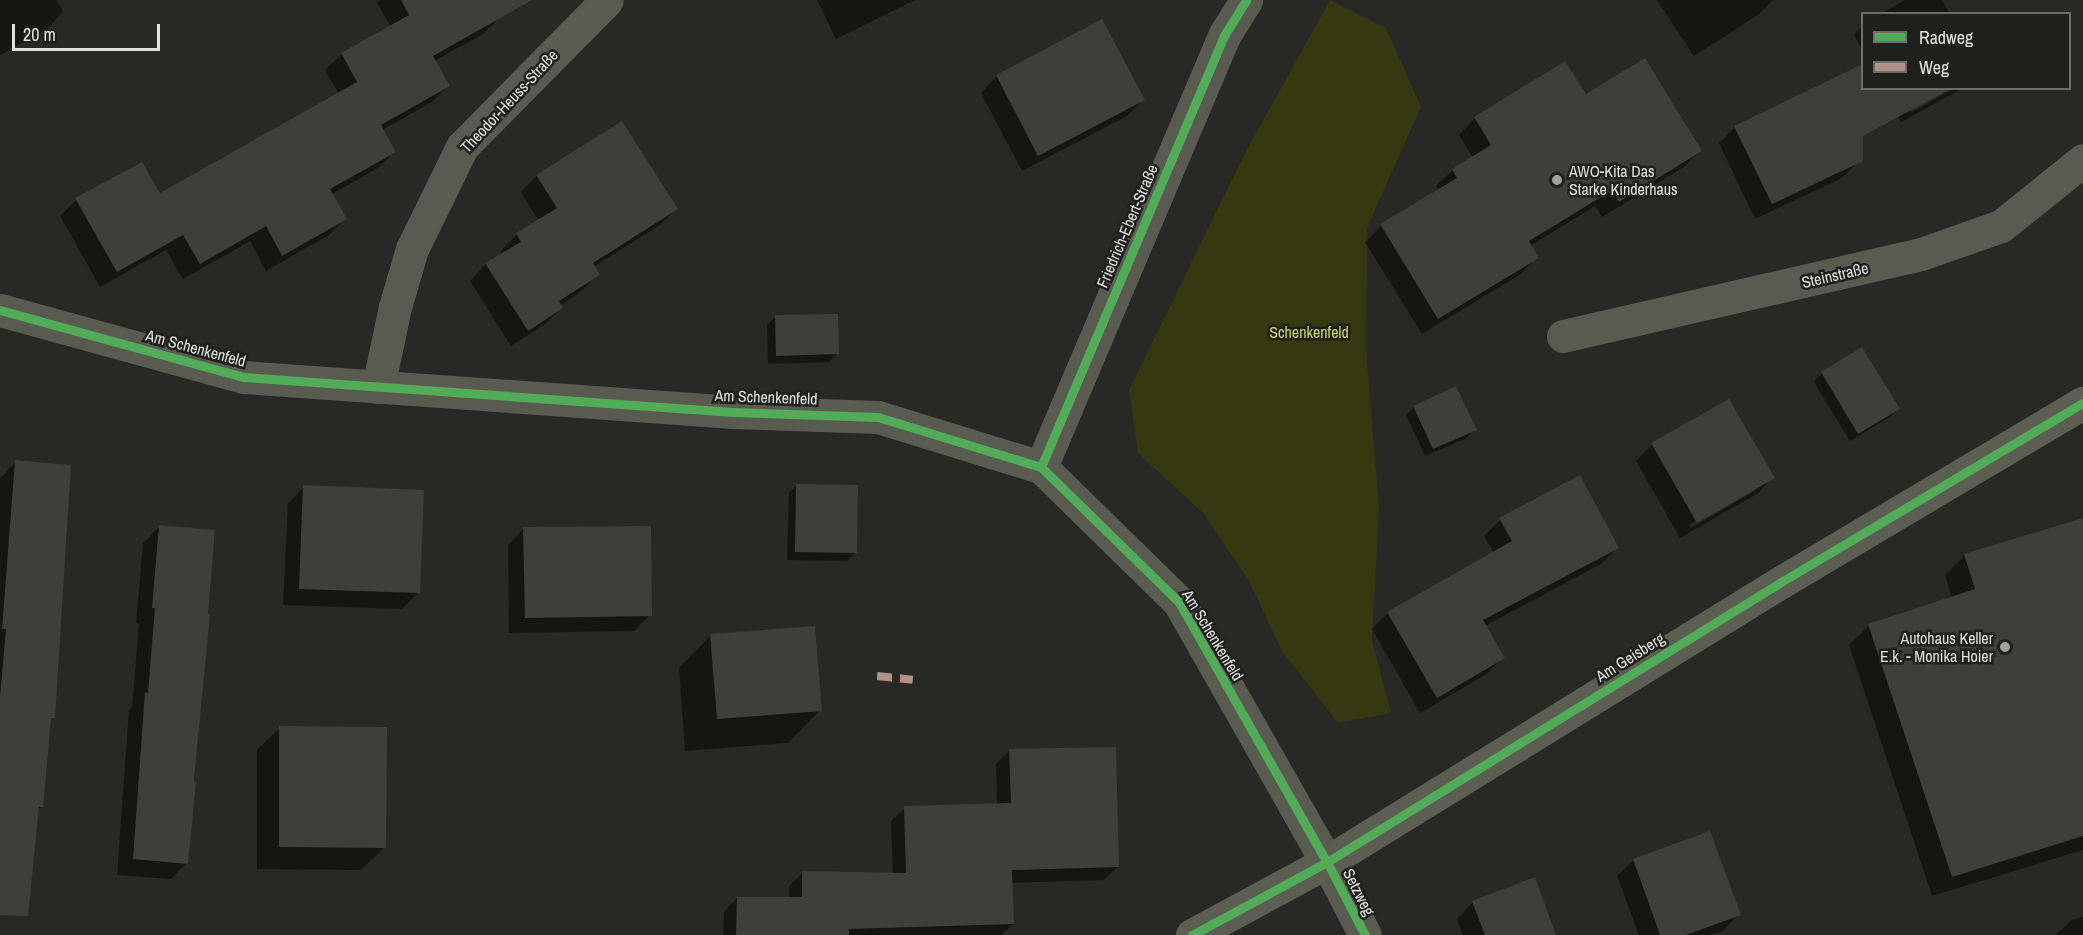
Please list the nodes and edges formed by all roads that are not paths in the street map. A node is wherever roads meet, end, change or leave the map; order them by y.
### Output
1 (607, 0) edge
2 (1246, 0) edge
3 (2083, 160) edge
4 (0, 310) edge
5 (1563, 336) dead end
6 (378, 387) junction
7 (2083, 403) edge
8 (1041, 467) junction
9 (1327, 862) junction
10 (1192, 935) edge
11 (1365, 935) edge

1 - 6 street, Theodor-Heuss-Straße
2 - 8 street, Friedrich-Ebert-Straße
3 - 5 street, Steinstraße
4 - 6 street, Am Schenkenfeld
6 - 8 street, Am Schenkenfeld
7 - 9 street, Am Geisberg
8 - 9 street, Am Schenkenfeld
9 - 10 street, Am Geisberg
9 - 11 street, Setzweg

